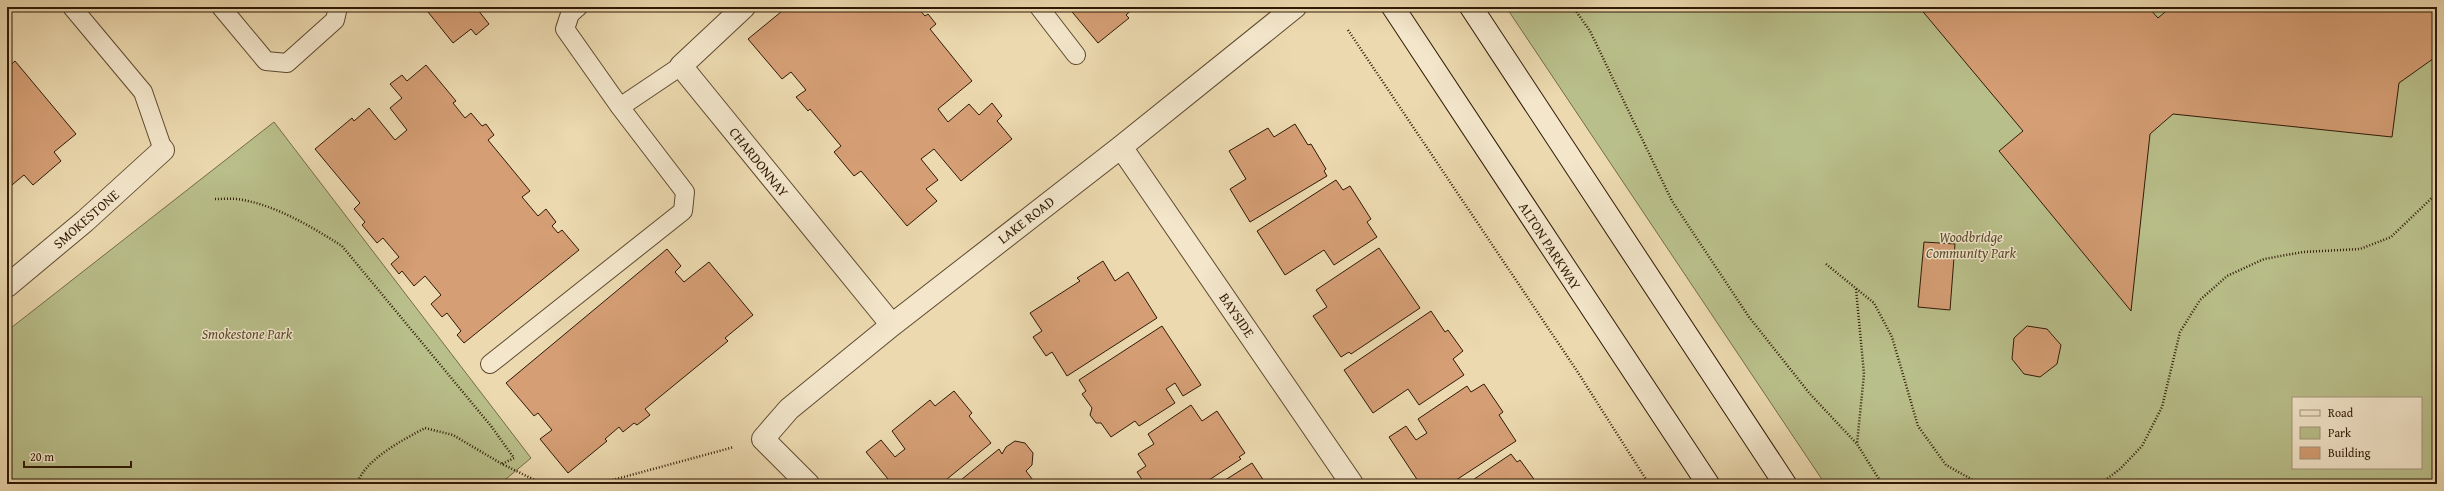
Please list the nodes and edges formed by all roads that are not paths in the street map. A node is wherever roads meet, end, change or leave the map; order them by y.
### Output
1 (72, 7) edge
2 (221, 7) edge
3 (338, 7) edge
4 (578, 7) edge
5 (744, 7) edge
6 (1039, 7) edge
7 (1295, 7) edge
8 (1393, 7) edge
9 (1471, 7) edge
10 (1076, 55) dead end
11 (681, 66) junction
12 (620, 108) junction
13 (1121, 147) junction
14 (163, 150) joint
15 (7, 286) edge
16 (892, 325) junction
17 (490, 364) dead end
18 (808, 484) edge
19 (1352, 484) edge
20 (1708, 484) edge
21 (1785, 484) edge

1 - 14 lane
2 - 3 lane
4 - 12 lane
5 - 11 street
6 - 10 lane
7 - 13 street, LAKE ROAD
8 - 20 street, ALTON PARKWAY
9 - 21 street
11 - 12 lane
11 - 16 street, CHARDONNAY
12 - 17 lane
13 - 16 street, LAKE ROAD
13 - 19 street, BAYSIDE
14 - 15 street, SMOKESTONE
16 - 18 street, LAKE ROAD

